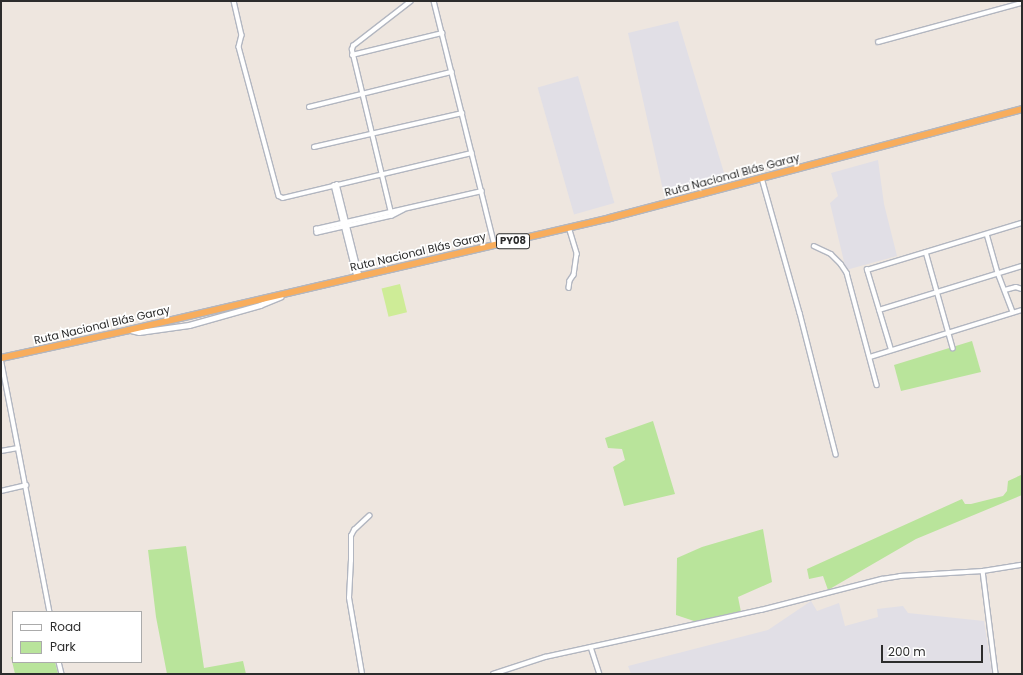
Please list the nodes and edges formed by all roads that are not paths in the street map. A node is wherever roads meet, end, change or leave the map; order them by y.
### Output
1 (234, 1) edge
2 (411, 1) edge
3 (434, 1) edge
4 (1022, 4) edge
5 (442, 34) junction
6 (878, 42) dead end
7 (352, 55) junction
8 (452, 72) junction
9 (362, 94) junction
10 (309, 107) dead end
11 (1022, 108) edge
12 (462, 113) junction
13 (372, 134) junction
14 (314, 147) dead end
15 (472, 153) junction
16 (381, 173) junction
17 (762, 178) junction
18 (336, 185) junction
19 (482, 191) junction
20 (404, 210) junction
21 (391, 211) junction
22 (392, 216) junction
23 (345, 222) junction
24 (1022, 223) edge
25 (346, 226) junction
26 (569, 227) junction
27 (987, 234) junction
28 (495, 245) junction
29 (814, 246) dead end
30 (926, 252) junction
31 (1022, 266) edge
32 (998, 273) junction
33 (359, 276) junction
34 (569, 288) dead end
35 (1022, 289) edge
36 (1005, 290) junction
37 (937, 292) junction
38 (879, 310) junction
39 (1022, 310) edge
40 (1013, 312) junction
41 (948, 333) junction
42 (953, 348) dead end
43 (891, 350) junction
44 (870, 357) junction
45 (1, 358) edge
46 (877, 385) dead end
47 (18, 448) junction
48 (1, 451) edge
49 (836, 454) dead end
50 (26, 485) junction
51 (1, 491) edge
52 (369, 516) dead end
53 (1022, 565) edge
54 (983, 571) junction
55 (50, 611) edge
56 (591, 647) junction
57 (60, 663) edge
58 (62, 674) edge
59 (362, 674) edge
60 (493, 674) edge
61 (600, 674) edge
62 (996, 674) edge

1 - 18 street
2 - 7 street
3 - 5 street
4 - 6 street
5 - 7 street
5 - 8 street
7 - 9 street
8 - 9 street
8 - 12 street
9 - 10 street
9 - 13 street
11 - 17 highway, Ruta Nacional Blás Garay / PY08
12 - 13 street
12 - 15 street
13 - 14 street
13 - 16 street
15 - 16 street
15 - 19 street
16 - 18 street
16 - 21 street
17 - 26 highway, Ruta Nacional Blás Garay / PY08
17 - 49 street
18 - 23 street
19 - 20 street
19 - 28 street
20 - 21 street
20 - 22 street
21 - 22 street
21 - 23 street
22 - 25 street
23 - 25 street
23 - 25 street
24 - 27 street
25 - 33 street
26 - 28 highway, Ruta Nacional Blás Garay / PY08
26 - 34 street
27 - 30 street
27 - 32 street
28 - 33 highway, Ruta Nacional Blás Garay / PY08
29 - 44 street
30 - 37 street
30 - 38 street
31 - 32 street
32 - 36 street
32 - 37 street
33 - 45 highway, Ruta Nacional Blás Garay / PY08
35 - 36 street
36 - 40 street
37 - 38 street
37 - 41 street
38 - 43 street
39 - 40 street
40 - 41 street
41 - 42 street
41 - 43 street
43 - 44 street
44 - 46 street
45 - 47 street
47 - 48 street
47 - 50 street
50 - 51 street
50 - 55 street
52 - 59 street
53 - 54 street
54 - 56 street
54 - 62 street
56 - 60 street
56 - 61 street
57 - 58 street

